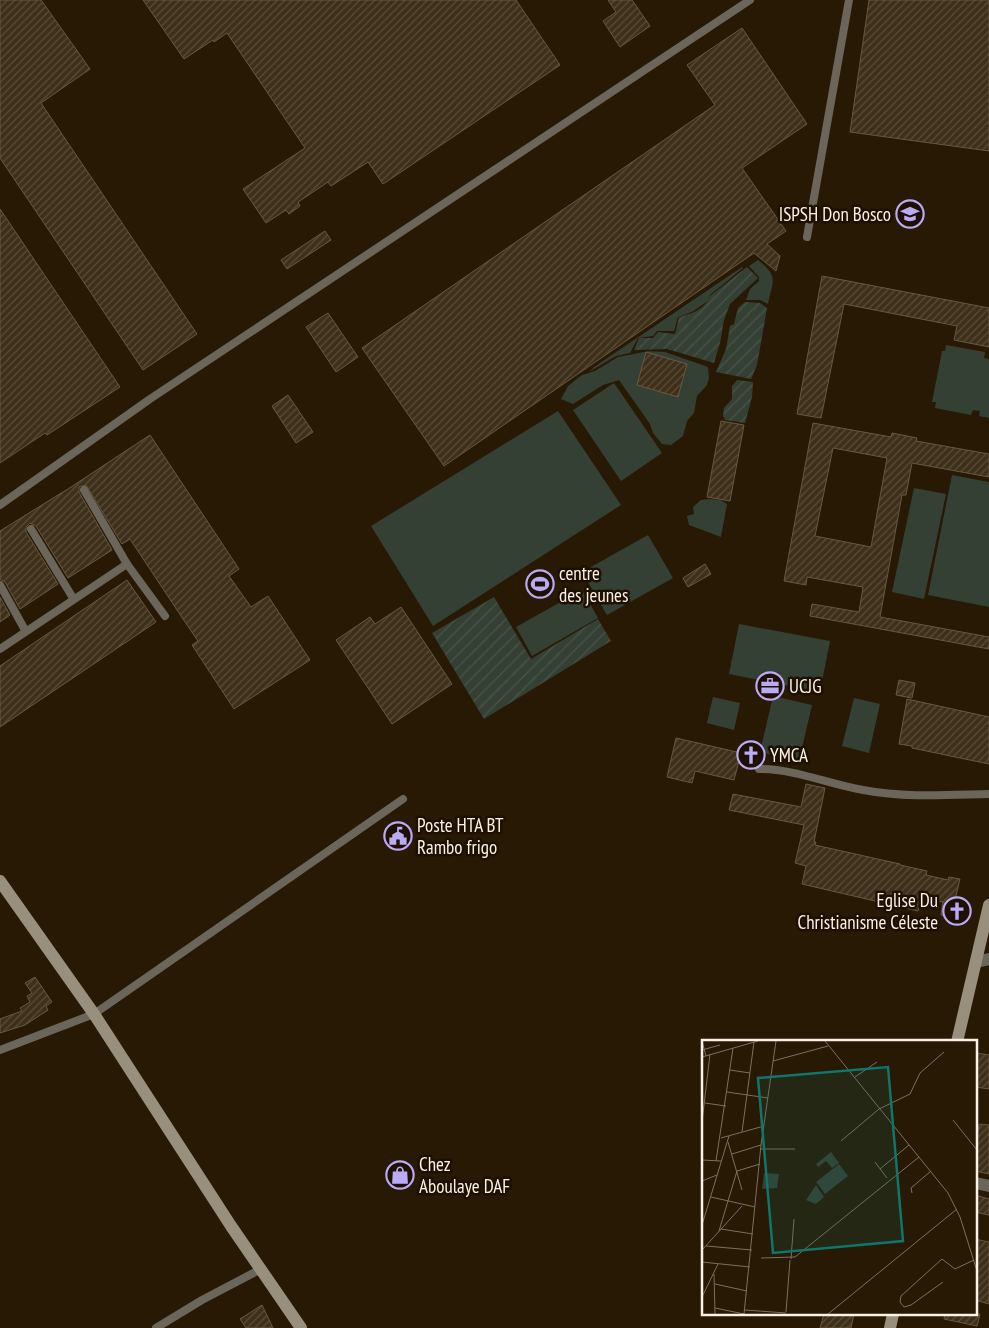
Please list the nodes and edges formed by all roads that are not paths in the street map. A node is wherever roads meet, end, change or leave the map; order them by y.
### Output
1 (750, 0) edge
2 (849, 0) edge
3 (807, 237) dead end
4 (84, 490) dead end
5 (0, 505) edge
6 (31, 529) dead end
7 (127, 564) junction
8 (0, 585) edge
9 (73, 598) junction
10 (165, 616) dead end
11 (26, 630) junction
12 (0, 649) edge
13 (758, 769) dead end
14 (989, 794) edge
15 (403, 799) dead end
16 (0, 881) edge
17 (989, 905) edge
18 (989, 960) edge
19 (976, 962) junction
20 (94, 1014) junction
21 (957, 1040) edge
22 (0, 1050) edge
23 (976, 1183) edge
24 (989, 1186) edge
25 (261, 1269) junction
26 (156, 1328) edge
27 (300, 1328) edge

1 - 5 lane
2 - 3 lane
4 - 7 lane
6 - 9 lane
7 - 9 lane
7 - 10 lane
8 - 11 lane
9 - 11 lane
11 - 12 lane
13 - 14 lane
15 - 20 lane
16 - 20 main road
17 - 19 main road
18 - 19 street
19 - 21 main road
20 - 22 lane
20 - 25 main road
23 - 24 street
25 - 26 lane
25 - 27 main road

